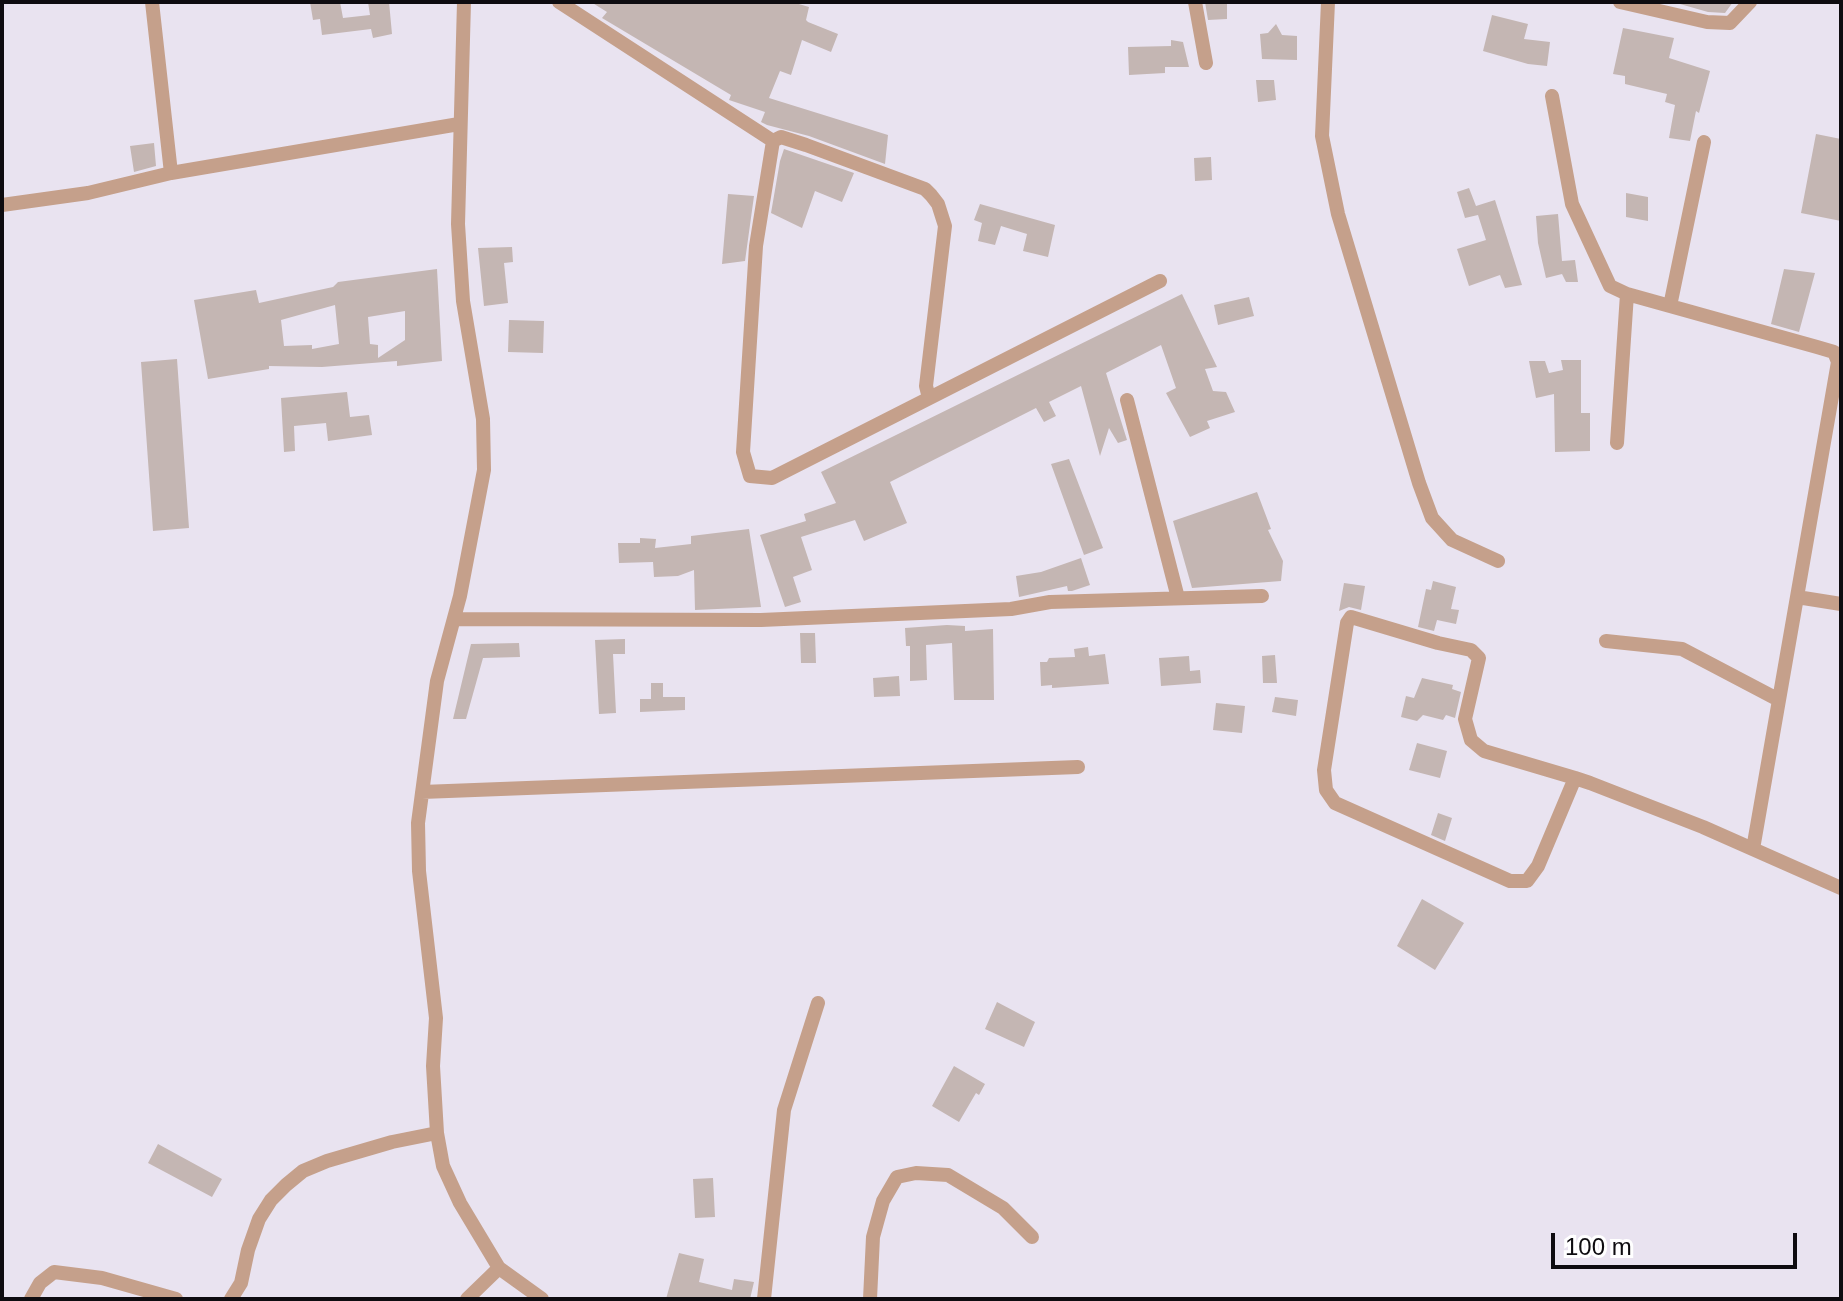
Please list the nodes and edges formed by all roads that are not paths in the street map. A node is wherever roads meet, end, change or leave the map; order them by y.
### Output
1 (152, 2) edge
2 (464, 2) edge
3 (559, 2) edge
4 (1195, 2) edge
5 (1328, 2) edge
6 (1620, 2) edge
7 (1750, 2) edge
8 (1206, 63) dead end
9 (1552, 96) dead end
10 (459, 124) junction
11 (773, 141) junction
12 (1704, 142) dead end
13 (171, 173) junction
14 (2, 205) edge
15 (1160, 281) dead end
16 (1627, 294) junction
17 (1670, 306) junction
18 (1838, 378) edge
19 (929, 398) junction
20 (1127, 400) dead end
21 (1617, 443) dead end
22 (1498, 561) dead end
23 (1262, 596) dead end
24 (1797, 597) junction
25 (1178, 598) junction
26 (1841, 604) edge
27 (454, 619) junction
28 (1606, 641) dead end
29 (1779, 700) junction
30 (1078, 767) dead end
31 (1575, 778) junction
32 (422, 792) junction
33 (1753, 849) junction
34 (1841, 888) edge
35 (818, 1003) dead end
36 (437, 1133) junction
37 (1032, 1237) dead end
38 (499, 1268) junction
39 (31, 1299) edge
40 (176, 1299) edge
41 (231, 1299) edge
42 (467, 1299) edge
43 (542, 1299) edge
44 (764, 1299) edge
45 (870, 1299) edge

1 - 13 street
2 - 10 street
3 - 11 street
4 - 8 street
5 - 22 street
6 - 7 street
9 - 16 street
10 - 13 street
10 - 27 street
11 - 19 street
11 - 19 street
12 - 17 street
13 - 14 street
15 - 19 street
16 - 17 street
16 - 21 street
17 - 18 street
18 - 24 street
20 - 25 street
23 - 25 street
24 - 26 street
24 - 29 street
25 - 27 street
27 - 32 street
28 - 29 street
29 - 33 street
30 - 32 street
31 - 31 street
31 - 33 street
32 - 36 street
33 - 34 street
35 - 44 street
36 - 38 street
36 - 41 street
37 - 45 street
38 - 42 street
38 - 43 street
39 - 40 street

